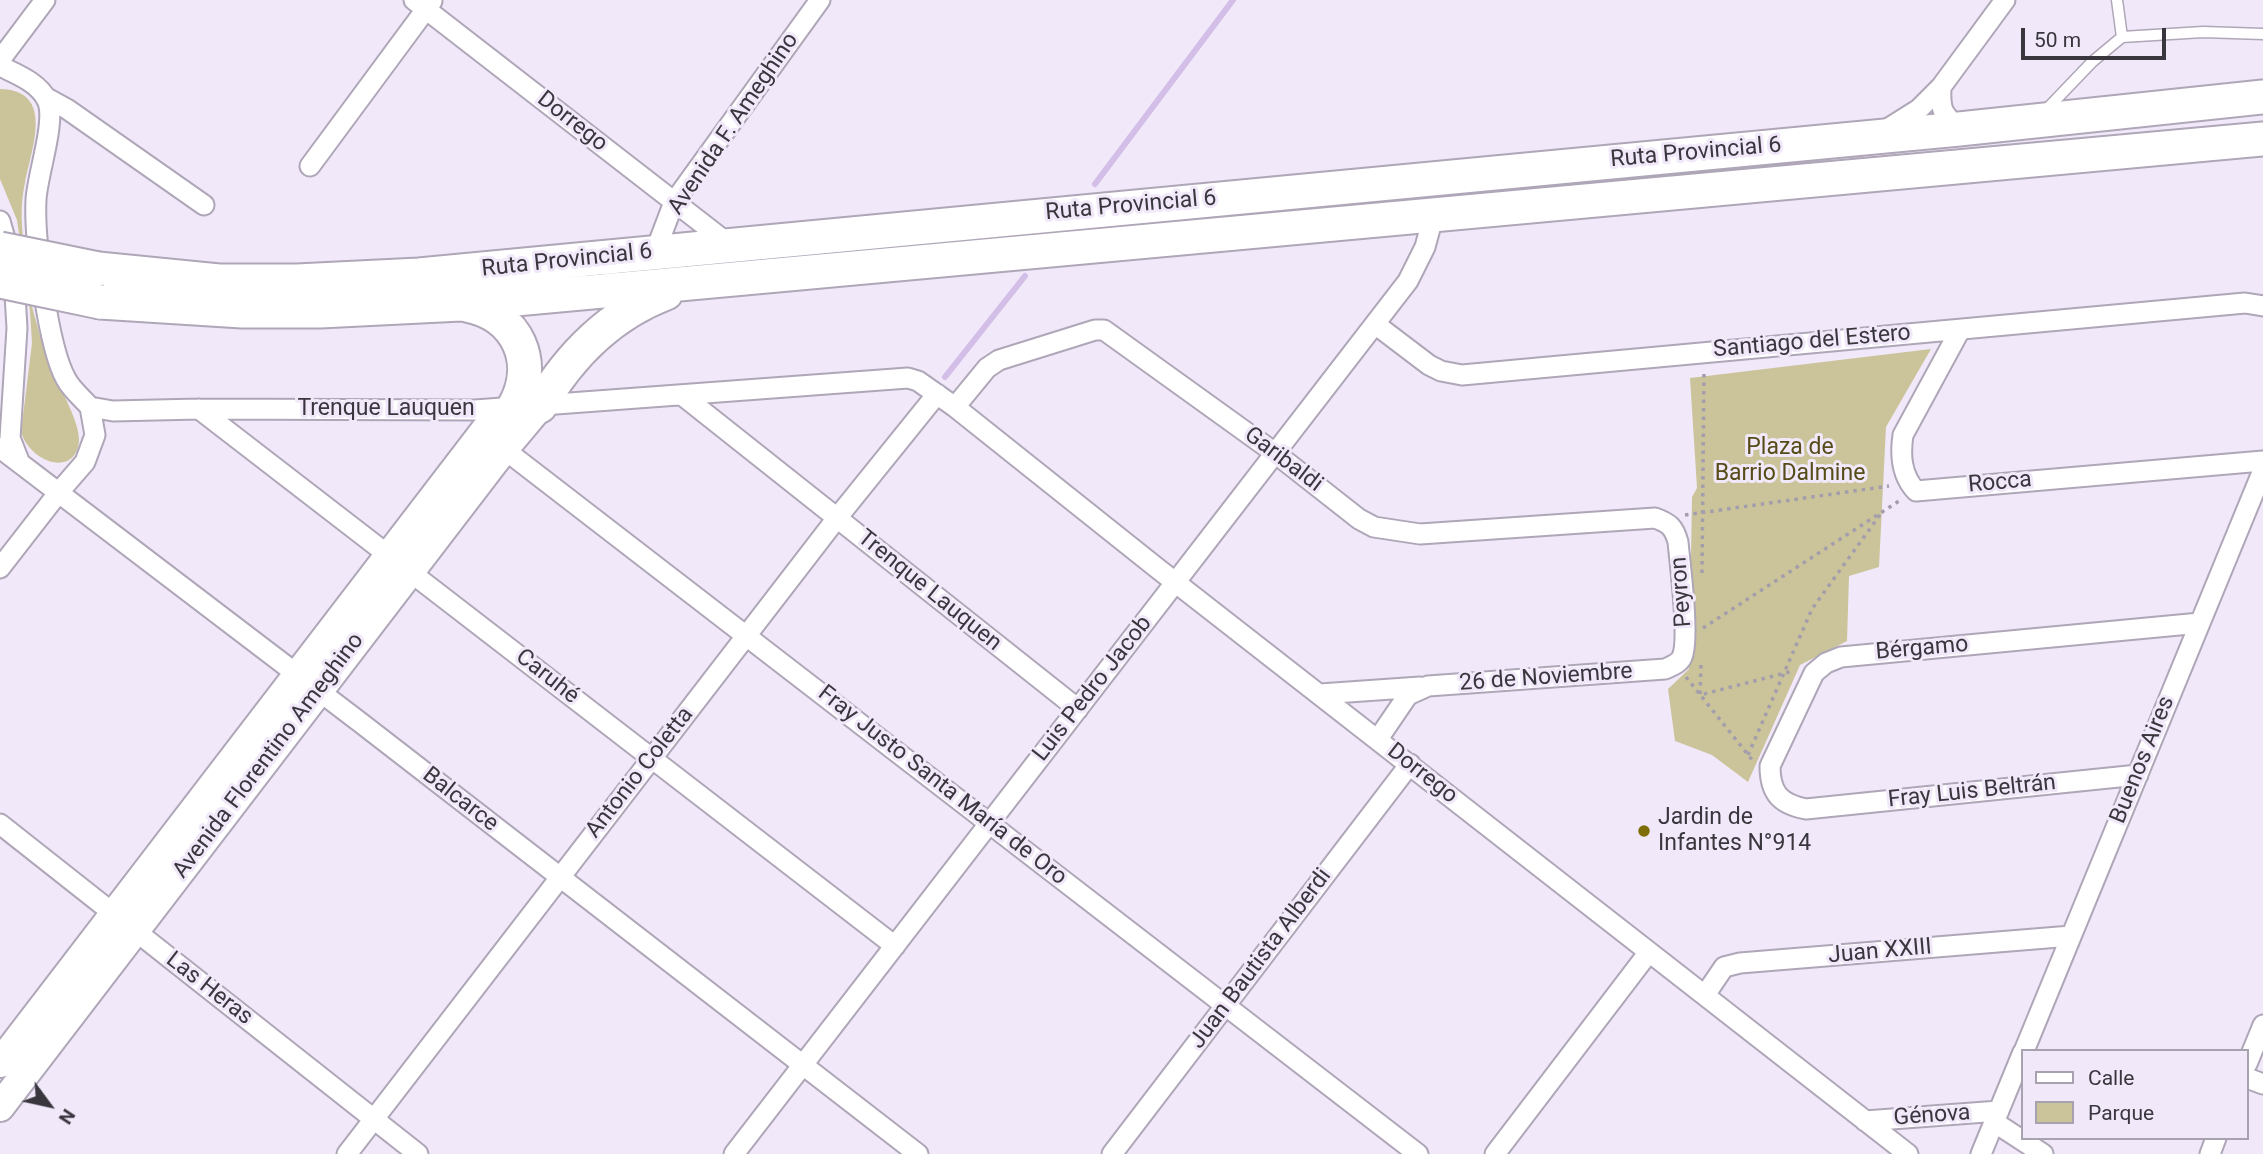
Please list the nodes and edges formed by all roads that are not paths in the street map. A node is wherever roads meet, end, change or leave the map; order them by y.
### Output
1 (45, 0) edge
2 (820, 0) edge
3 (2005, 0) edge
4 (2117, 0) edge
5 (424, 3) edge
6 (2263, 34) edge
7 (2122, 37) junction
8 (0, 60) edge
9 (0, 66) edge
10 (1941, 87) junction
11 (2263, 97) edge
12 (47, 99) junction
13 (2036, 121) junction
14 (1959, 129) junction
15 (1877, 135) junction
16 (2263, 139) edge
17 (310, 166) dead end
18 (674, 202) junction
19 (204, 205) dead end
20 (1434, 214) junction
21 (0, 221) edge
22 (730, 245) junction
23 (0, 249) edge
24 (655, 252) junction
25 (0, 281) edge
26 (698, 281) junction
27 (461, 304) junction
28 (2263, 306) edge
29 (1375, 324) junction
30 (1960, 330) junction
31 (937, 394) junction
32 (682, 395) junction
33 (90, 407) junction
34 (527, 407) junction
35 (955, 407) junction
36 (199, 409) junction
37 (488, 429) junction
38 (0, 448) edge
39 (1275, 453) junction
40 (2263, 461) edge
41 (20, 462) junction
42 (2263, 470) edge
43 (59, 492) junction
44 (837, 518) junction
45 (1655, 518) joint
46 (400, 563) junction
47 (0, 568) edge
48 (1176, 582) junction
49 (2200, 623) junction
50 (747, 636) junction
51 (1670, 667) joint
52 (308, 683) junction
53 (1428, 686) junction
54 (1320, 694) junction
55 (1078, 709) junction
56 (1378, 740) junction
57 (652, 758) junction
58 (1410, 764) junction
59 (2138, 775) junction
60 (1806, 809) joint
61 (989, 823) junction
62 (0, 824) edge
63 (560, 878) junction
64 (124, 922) junction
65 (2071, 936) junction
66 (895, 946) junction
67 (1649, 952) junction
68 (1704, 995) junction
69 (1226, 1005) junction
70 (2263, 1025) edge
71 (2025, 1049) edge
72 (2022, 1057) edge
73 (2249, 1058) edge
74 (0, 1063) edge
75 (803, 1065) junction
76 (0, 1107) edge
77 (1997, 1116) junction
78 (373, 1119) junction
79 (1866, 1121) junction
80 (2022, 1137) edge
81 (1887, 1138) junction
82 (2026, 1140) edge
83 (347, 1154) edge
84 (418, 1154) edge
85 (734, 1154) edge
86 (918, 1154) edge
87 (1112, 1154) edge
88 (1418, 1154) edge
89 (1494, 1154) edge
90 (1875, 1154) edge
91 (1908, 1154) edge
92 (1981, 1154) edge
93 (2043, 1154) edge

1 - 8 street
2 - 18 street, Avenida F. Ameghino
3 - 10 street
4 - 7 lane
5 - 17 street
5 - 18 street, Dorrego
6 - 7 lane
7 - 13 lane
9 - 12 street
10 - 14 street
10 - 15 street
11 - 13 highway, Ruta Provincial 6
12 - 19 street
12 - 33 street
13 - 14 highway, Ruta Provincial 6
14 - 15 highway, Ruta Provincial 6
15 - 22 highway, Ruta Provincial 6
16 - 20 highway, Ruta Provincial 6
18 - 22 street, Dorrego
18 - 24 street, Avenida F. Ameghino
20 - 26 highway, Ruta Provincial 6
20 - 29 street, Luis Pedro Jacob
21 - 41 street
22 - 24 highway, Ruta Provincial 6
23 - 24 highway, Ruta Provincial 6, bridge
25 - 27 highway, Ruta Provincial 6, bridge
26 - 27 highway, Ruta Provincial 6
26 - 34 highway
27 - 34 highway
28 - 30 street, Santiago del Estero
29 - 30 street, Santiago del Estero
29 - 39 street, Luis Pedro Jacob
30 - 40 street, Rocca
31 - 32 street, Trenque Lauquen
31 - 35 street, Dorrego
31 - 44 street, Antonio Coletta
32 - 34 street, Trenque Lauquen
32 - 44 street, Trenque Lauquen
33 - 36 street, Trenque Lauquen
33 - 43 street
34 - 37 main road, Avenida Florentino Ameghino
34 - 37 street, Trenque Lauquen
35 - 39 street, Garibaldi
35 - 48 street, Dorrego
36 - 37 street, Trenque Lauquen
36 - 46 street, Caruhé
37 - 46 main road, Avenida Florentino Ameghino
37 - 50 street, Fray Justo Santa María de Oro
38 - 41 street, Balcarce
39 - 45 street, Garibaldi
39 - 48 street, Luis Pedro Jacob
41 - 43 street, Balcarce
42 - 49 street, Buenos Aires
43 - 47 street
43 - 52 street, Balcarce
44 - 50 street, Antonio Coletta
44 - 55 street, Trenque Lauquen
45 - 51 street, Peyron
46 - 52 main road, Avenida Florentino Ameghino
46 - 57 street, Caruhé
48 - 54 street, Dorrego
48 - 55 street, Luis Pedro Jacob
49 - 59 street, Buenos Aires
49 - 60 street, Bérgamo
50 - 57 street, Antonio Coletta
50 - 61 street, Fray Justo Santa María de Oro
51 - 53 street, 26 de Noviembre
52 - 63 street, Balcarce
52 - 64 main road, Avenida Florentino Ameghino
53 - 54 street, 26 de Noviembre
53 - 56 street, 26 de Noviembre
54 - 56 street, Dorrego
55 - 61 street, Luis Pedro Jacob
56 - 58 street, Dorrego
57 - 63 street, Antonio Coletta
57 - 66 street, Caruhé
58 - 67 street, Dorrego
58 - 69 street, Juan Bautista Alberdi
59 - 60 street, Fray Luis Beltrán
59 - 65 street, Buenos Aires
61 - 66 street, Luis Pedro Jacob
61 - 69 street, Fray Justo Santa María de Oro
62 - 64 street, Las Heras
63 - 75 street, Balcarce
63 - 78 street, Antonio Coletta
64 - 74 main road, Avenida Florentino Ameghino
64 - 76 main road, Avenida Florentino Ameghino
64 - 78 street, Las Heras
65 - 68 street, Juan XXIII
65 - 71 street, Buenos Aires
66 - 75 street, Luis Pedro Jacob
67 - 68 street, Dorrego
67 - 89 street
68 - 79 street, Dorrego
69 - 87 street, Juan Bautista Alberdi
69 - 88 street, Fray Justo Santa María de Oro
70 - 73 street
72 - 77 street, Buenos Aires
75 - 85 street, Luis Pedro Jacob
75 - 86 street, Balcarce
77 - 79 street, Génova
77 - 80 street
77 - 92 street, Buenos Aires
78 - 83 street, Antonio Coletta
78 - 84 street, Las Heras
79 - 81 street, Dorrego
81 - 90 street
81 - 91 street, Dorrego
82 - 93 street

